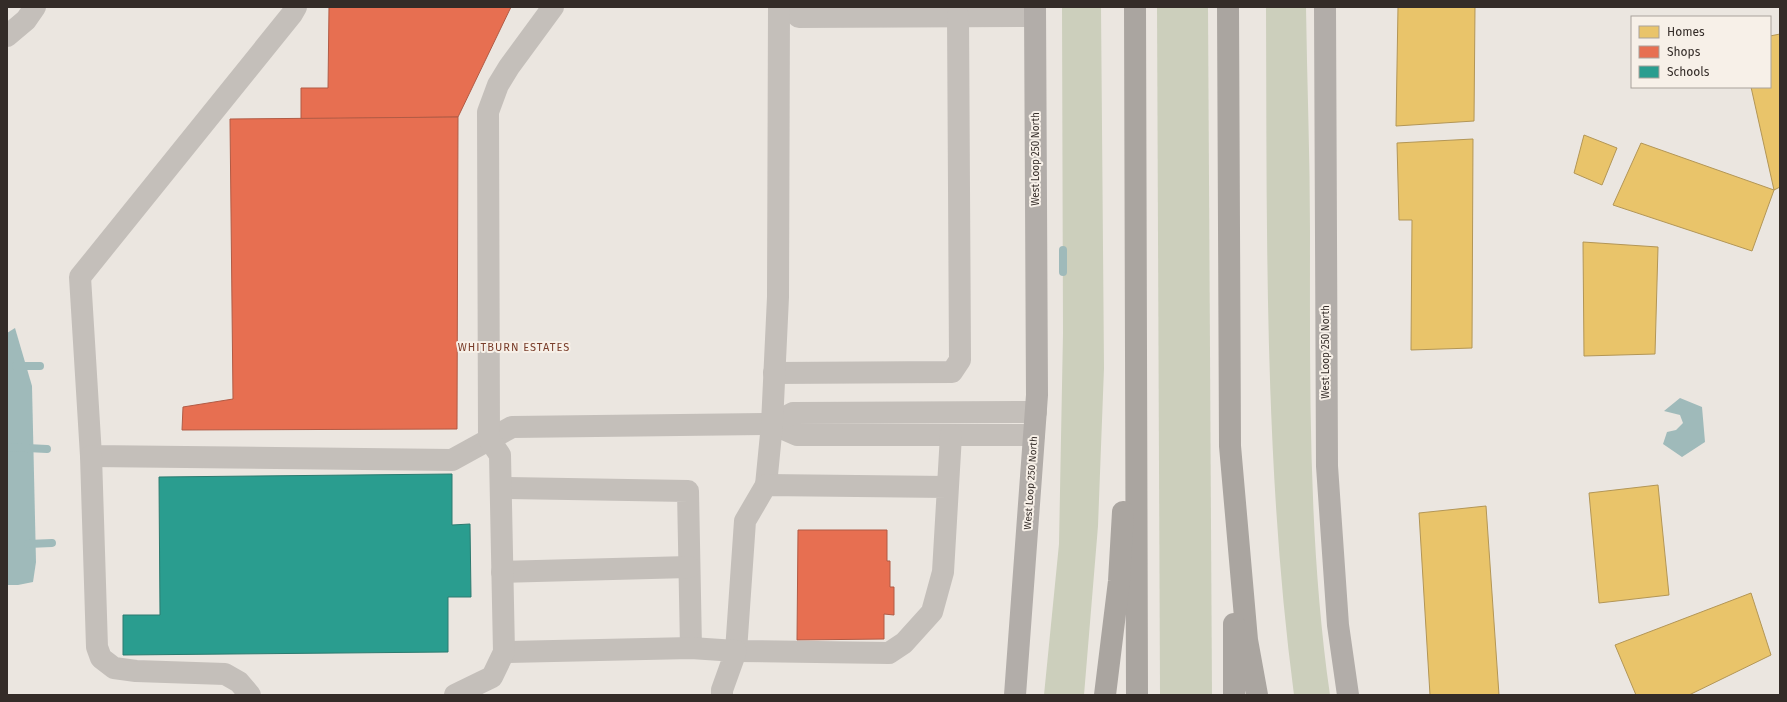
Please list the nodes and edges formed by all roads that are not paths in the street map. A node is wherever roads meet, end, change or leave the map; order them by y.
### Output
1 (35, 7) edge
2 (296, 7) edge
3 (553, 7) edge
4 (779, 7) edge
5 (788, 7) edge
6 (1135, 7) edge
7 (1228, 7) edge
8 (1325, 7) edge
9 (1035, 11) edge
10 (958, 16) junction
11 (7, 36) edge
12 (1135, 293) junction
13 (774, 373) junction
14 (1036, 412) junction
15 (772, 424) junction
16 (951, 435) junction
17 (1034, 435) junction
18 (489, 439) junction
19 (91, 456) junction
20 (766, 486) junction
21 (947, 487) junction
22 (1233, 487) junction
23 (501, 488) junction
24 (689, 567) junction
25 (502, 572) junction
26 (691, 648) junction
27 (736, 651) junction
28 (504, 652) junction
29 (250, 695) edge
30 (455, 695) edge
31 (722, 695) edge
32 (1015, 695) edge
33 (1105, 695) edge
34 (1138, 695) edge
35 (1234, 695) edge
36 (1257, 695) edge
37 (1348, 695) edge

1 - 11 street
2 - 19 street
3 - 18 street
4 - 13 street
5 - 10 street
6 - 12 highway
7 - 22 highway
8 - 37 main road, West Loop 250 North
9 - 10 street
9 - 14 main road, West Loop 250 North
10 - 13 street
12 - 33 highway
12 - 34 highway
13 - 15 street
14 - 15 street
14 - 17 main road, West Loop 250 North
15 - 16 street
15 - 18 street
15 - 20 street
16 - 17 street
16 - 21 street
17 - 32 main road, West Loop 250 North
18 - 19 street
18 - 23 street
19 - 29 street
20 - 21 street
20 - 27 street
21 - 27 street
22 - 35 highway
22 - 36 highway
23 - 24 street
23 - 25 street
24 - 25 street
24 - 26 street
25 - 28 street
26 - 27 street
26 - 28 street
27 - 31 street
28 - 30 street

